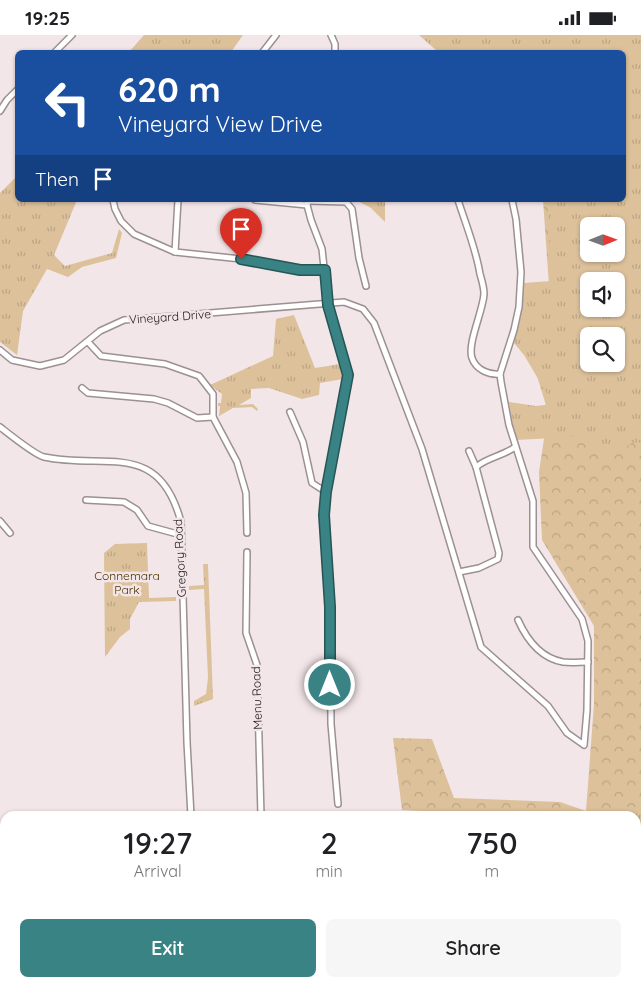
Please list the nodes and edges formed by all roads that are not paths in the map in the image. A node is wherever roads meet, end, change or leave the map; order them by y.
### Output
1 (72, 35) edge
2 (276, 35) edge
3 (333, 36) edge
4 (57, 50) edge
5 (264, 50) edge
6 (335, 50) edge
7 (15, 92) edge
8 (0, 111) edge
9 (114, 202) edge
10 (178, 202) edge
11 (308, 202) edge
12 (459, 202) edge
13 (512, 202) edge
14 (175, 252) junction
15 (325, 270) junction
16 (366, 286) dead end
17 (328, 305) junction
18 (88, 342) junction
19 (0, 350) edge
20 (500, 374) junction
21 (82, 388) dead end
22 (290, 412) dead end
23 (213, 417) junction
24 (0, 427) edge
25 (515, 447) junction
26 (469, 451) dead end
27 (476, 467) junction
28 (326, 492) junction
29 (86, 500) dead end
30 (0, 521) edge
31 (10, 533) dead end
32 (247, 533) dead end
33 (181, 535) junction
34 (247, 552) dead end
35 (459, 572) junction
36 (518, 620) dead end
37 (588, 662) junction
38 (338, 805) dead end
39 (190, 811) edge
40 (261, 811) edge

1 - 4 street
2 - 5 street
3 - 6 street
7 - 8 street
9 - 14 street
10 - 14 street
11 - 15 street
11 - 16 street
12 - 20 street
13 - 20 street
14 - 15 street
15 - 17 street
17 - 18 street, Vineyard Drive
17 - 28 street
17 - 35 street, Vineyard Drive
18 - 19 street, Vineyard Drive
18 - 23 street
20 - 25 street
21 - 23 street
22 - 28 street
23 - 32 street
24 - 33 street, Gregory Road
25 - 27 street
25 - 37 street
26 - 27 street
27 - 35 street
28 - 38 street
29 - 33 street
30 - 31 street
33 - 39 street, Gregory Road
34 - 40 street, Menu Road
35 - 37 street, Vineyard Drive
36 - 37 street

